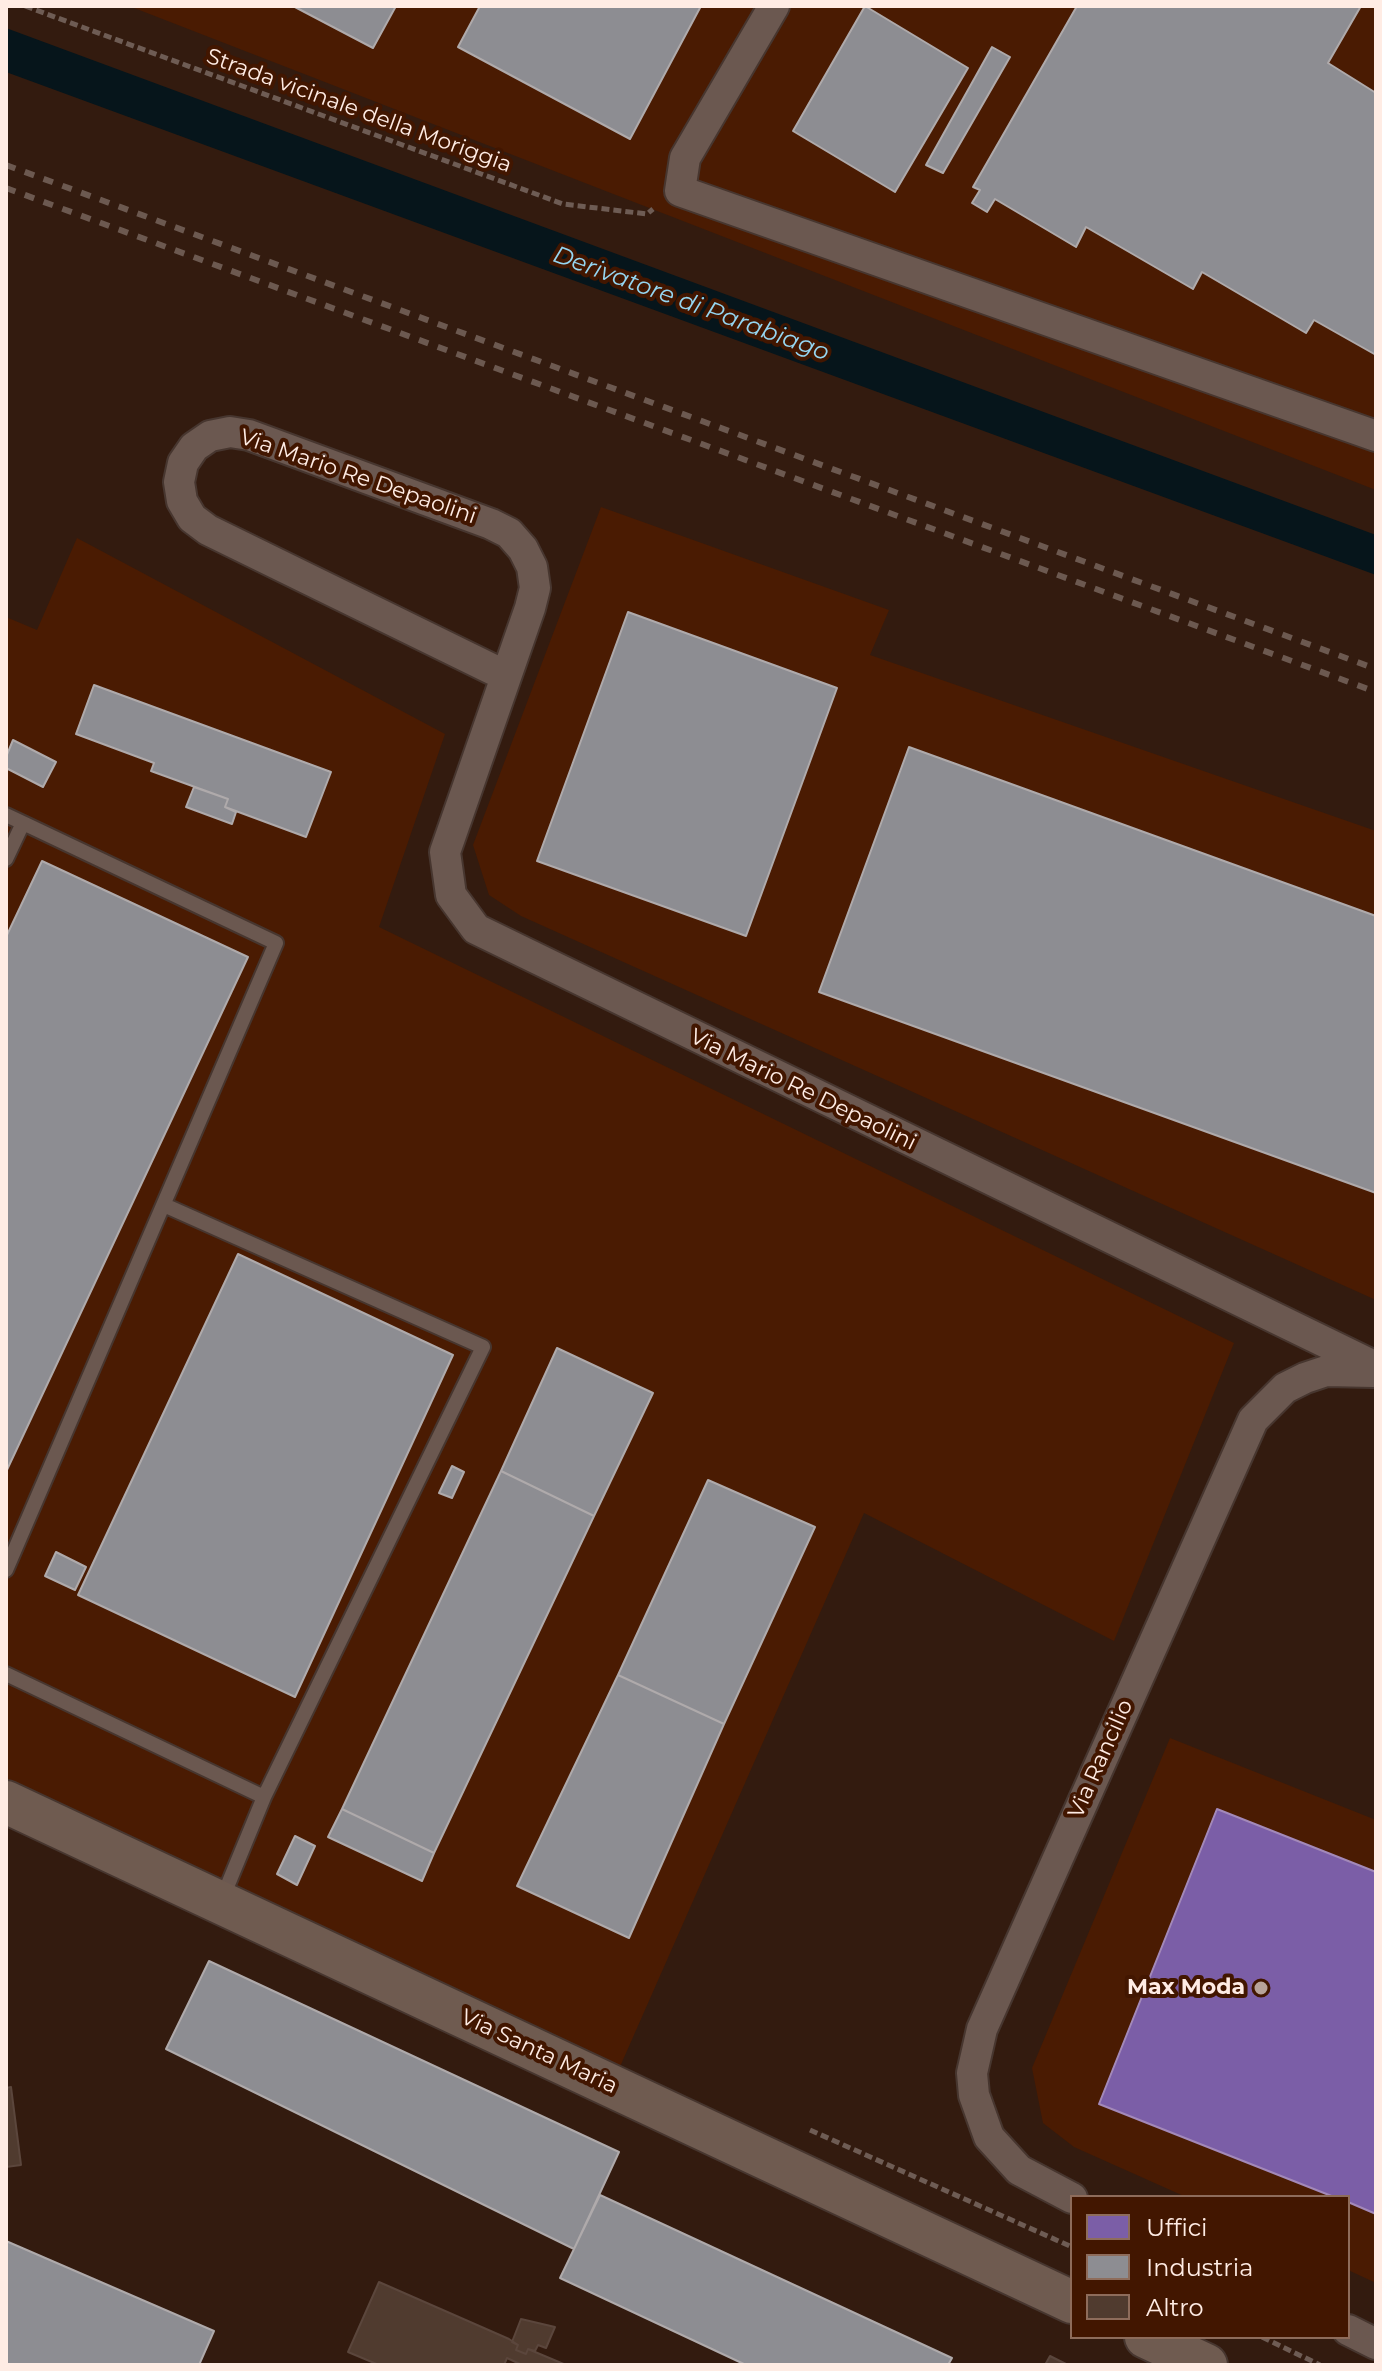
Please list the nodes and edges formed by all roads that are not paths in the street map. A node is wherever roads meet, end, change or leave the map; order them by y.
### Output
1 (774, 6) edge
2 (1376, 436) edge
3 (506, 676) junction
4 (6, 815) edge
5 (23, 823) junction
6 (6, 859) edge
7 (164, 1205) junction
8 (1376, 1370) edge
9 (6, 1570) edge
10 (6, 1674) edge
11 (264, 1797) junction
12 (6, 1802) edge
13 (220, 1903) junction
14 (1070, 2197) edge
15 (1070, 2301) edge
16 (1350, 2331) edge
17 (1150, 2339) edge
18 (1376, 2344) edge
19 (1206, 2365) edge

1 - 2 street
3 - 3 street, Via Mario Re Depaolini
3 - 8 street, Via Mario Re Depaolini
4 - 5 lane
5 - 6 lane
5 - 7 lane
7 - 9 lane
7 - 11 lane
8 - 14 street, Via Rancilio
10 - 11 lane
11 - 13 lane
12 - 13 street, Via Santa Maria
13 - 15 street, Via Santa Maria
16 - 18 street
17 - 19 street

